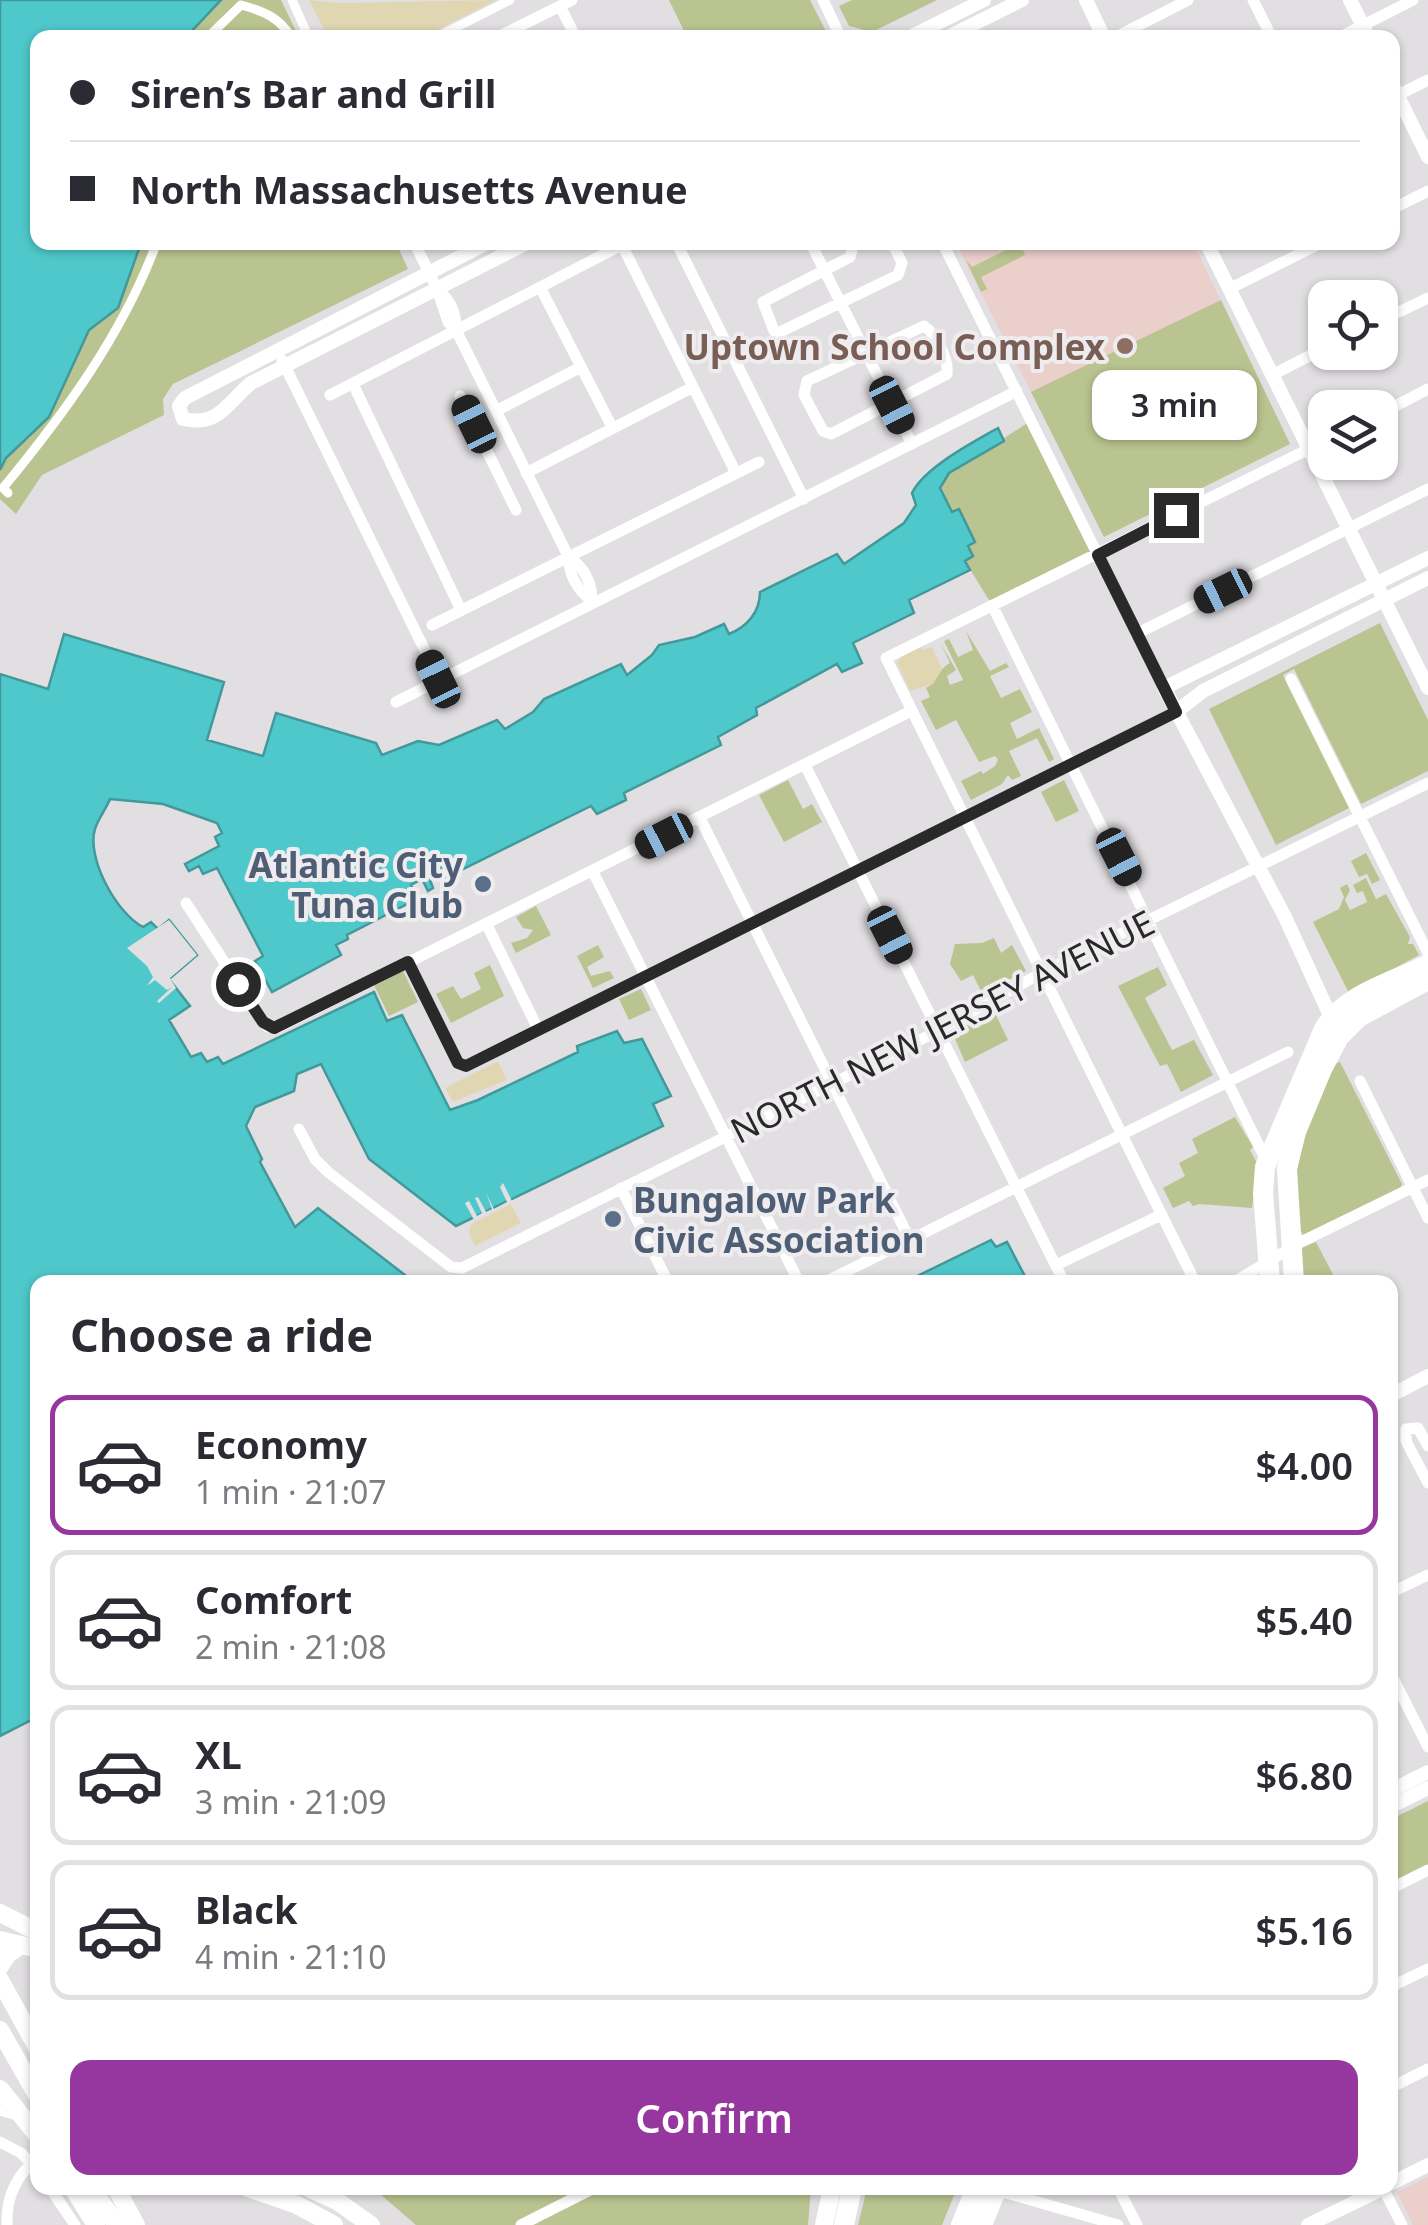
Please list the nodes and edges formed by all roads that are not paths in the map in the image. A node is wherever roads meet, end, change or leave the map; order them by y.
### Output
1 (292, 0) edge
2 (510, 0) edge
3 (823, 0) edge
4 (1022, 0) edge
5 (1086, 0) edge
6 (1188, 0) edge
7 (1253, 0) edge
8 (1350, 0) edge
9 (1413, 0) edge
10 (566, 3) edge
11 (977, 3) edge
12 (981, 28) junction
13 (215, 30) edge
14 (286, 30) edge
15 (305, 30) edge
16 (451, 30) edge
17 (512, 30) edge
18 (574, 30) edge
19 (837, 30) edge
20 (924, 30) edge
21 (974, 30) edge
22 (1100, 30) edge
23 (1130, 30) edge
24 (1268, 30) edge
25 (1365, 30) edge
26 (1368, 30) edge
27 (1428, 80) edge
28 (1400, 88) edge
29 (1400, 99) edge
30 (1428, 157) edge
31 (1428, 191) edge
32 (1400, 204) edge
33 (154, 250) edge
34 (418, 250) edge
35 (473, 250) edge
36 (513, 250) edge
37 (612, 250) edge
38 (624, 250) edge
39 (680, 250) edge
40 (814, 250) edge
41 (852, 250) edge
42 (896, 250) edge
43 (946, 250) edge
44 (1210, 250) edge
45 (1307, 250) edge
46 (824, 270) junction
47 (429, 272) junction
48 (540, 287) junction
49 (437, 289) junction
50 (1229, 289) junction
51 (1428, 298) edge
52 (842, 305) junction
53 (1398, 313) edge
54 (456, 330) junction
55 (276, 349) junction
56 (866, 353) junction
57 (1308, 356) edge
58 (284, 366) junction
59 (581, 368) junction
60 (1272, 374) junction
61 (353, 384) junction
62 (693, 387) junction
63 (1428, 390) edge
64 (1017, 391) junction
65 (330, 395) dead end
66 (460, 396) dead end
67 (892, 405) junction
68 (1398, 405) edge
69 (496, 411) junction
70 (612, 427) junction
71 (510, 440) junction
72 (912, 444) junction
73 (1308, 447) edge
74 (1308, 450) edge
75 (487, 452) junction
76 (517, 454) junction
77 (758, 462) dead end
78 (494, 466) junction
79 (526, 473) junction
80 (736, 474) junction
81 (1324, 480) edge
82 (1428, 489) edge
83 (8, 493) dead end
84 (804, 499) junction
85 (516, 510) dead end
86 (1348, 529) junction
87 (1098, 555) junction
88 (568, 556) junction
89 (1428, 558) edge
90 (1428, 578) edge
91 (1376, 585) junction
92 (1384, 600) junction
93 (592, 602) junction
94 (992, 605) junction
95 (460, 610) junction
96 (432, 624) dead end
97 (1136, 634) junction
98 (438, 679) junction
99 (1291, 679) dead end
100 (1164, 688) junction
101 (1428, 688) edge
102 (396, 702) dead end
103 (911, 712) junction
104 (1176, 712) junction
105 (1072, 762) junction
106 (805, 765) junction
107 (1428, 783) edge
108 (962, 816) junction
109 (1360, 816) junction
110 (700, 818) junction
111 (1258, 867) junction
112 (593, 872) junction
113 (858, 872) junction
114 (186, 903) dead end
115 (1151, 920) junction
116 (486, 923) junction
117 (752, 925) junction
118 (1428, 953) edge
119 (408, 962) junction
120 (1428, 964) edge
121 (1043, 972) junction
122 (646, 977) junction
123 (1428, 980) edge
124 (1335, 1027) junction
125 (538, 1029) junction
126 (938, 1030) junction
127 (1288, 1052) dead end
128 (1360, 1081) dead end
129 (1227, 1082) junction
130 (831, 1084) junction
131 (299, 1128) dead end
132 (1123, 1132) junction
133 (725, 1136) junction
134 (1266, 1160) junction
135 (1428, 1180) edge
136 (620, 1188) junction
137 (1016, 1188) junction
138 (1413, 1188) junction
139 (1161, 1215) junction
140 (1428, 1218) edge
141 (910, 1240) junction
142 (1291, 1249) junction
143 (1056, 1266) junction
144 (1269, 1273) edge
145 (664, 1275) edge
146 (795, 1275) edge
147 (839, 1275) edge
148 (1060, 1275) edge
149 (1191, 1275) edge
150 (1293, 1275) edge
151 (1428, 1376) edge
152 (1398, 1392) edge
153 (1428, 1446) edge
154 (1428, 1483) edge
155 (1428, 1575) edge
156 (1398, 1589) edge
157 (1398, 1688) edge
158 (1428, 1747) edge
159 (1428, 1772) edge
160 (1398, 1787) edge
161 (1428, 1788) edge
162 (1398, 1803) edge
163 (1428, 1870) edge
164 (1398, 1885) edge
165 (0, 1913) edge
166 (0, 1925) edge
167 (30, 1938) edge
168 (30, 1939) edge
169 (0, 1940) edge
170 (30, 1940) edge
171 (30, 1942) edge
172 (0, 1966) edge
173 (1428, 1968) edge
174 (0, 1980) edge
175 (1398, 1984) edge
176 (23, 2020) junction
177 (30, 2028) edge
178 (0, 2030) edge
179 (30, 2033) edge
180 (0, 2043) edge
181 (30, 2062) edge
182 (1428, 2069) edge
183 (30, 2083) edge
184 (1398, 2084) edge
185 (0, 2089) edge
186 (0, 2110) edge
187 (30, 2119) edge
188 (30, 2126) edge
189 (0, 2142) edge
190 (30, 2162) edge
191 (1428, 2165) edge
192 (30, 2167) edge
193 (1398, 2180) edge
194 (55, 2195) edge
195 (77, 2195) edge
196 (93, 2195) edge
197 (94, 2195) edge
198 (120, 2195) edge
199 (259, 2195) edge
200 (268, 2195) edge
201 (324, 2195) edge
202 (329, 2195) edge
203 (580, 2195) edge
204 (830, 2195) edge
205 (840, 2195) edge
206 (850, 2195) edge
207 (985, 2195) edge
208 (988, 2195) edge
209 (1014, 2195) edge
210 (1122, 2195) edge
211 (1369, 2195) edge
212 (1389, 2195) edge
213 (337, 2201) junction
214 (7, 2221) edge
215 (75, 2225) edge
216 (96, 2225) edge
217 (108, 2225) edge
218 (117, 2225) edge
219 (136, 2225) edge
220 (307, 2225) edge
221 (334, 2225) edge
222 (371, 2225) edge
223 (521, 2225) edge
224 (824, 2225) edge
225 (834, 2225) edge
226 (844, 2225) edge
227 (961, 2225) edge
228 (982, 2225) edge
229 (1118, 2225) edge
230 (1137, 2225) edge
231 (1308, 2225) edge
232 (1402, 2225) edge

1 - 15 street
2 - 16 street
3 - 19 street
4 - 12 street
5 - 22 street
6 - 23 street
7 - 24 street
8 - 25 street
9 - 26 street
10 - 17 street
10 - 18 street
11 - 12 street
11 - 20 street
12 - 21 street
13 - 14 street
27 - 28 street
29 - 30 street
31 - 32 street
33 - 83 street
34 - 47 street
35 - 47 street
36 - 49 street
37 - 48 street
38 - 62 street
39 - 84 street
40 - 46 street
41 - 46 street
42 - 52 street
43 - 64 street
44 - 50 street
45 - 50 street
46 - 52 street
46 - 52 street
47 - 49 street
47 - 55 street
48 - 54 street
48 - 59 street
49 - 54 street
49 - 58 street
50 - 60 street
51 - 53 street
52 - 56 street
54 - 61 street
54 - 69 street
55 - 58 street
55 - 58 street
56 - 67 street
56 - 67 street
56 - 67 street
57 - 60 street
58 - 98 street
59 - 69 street
59 - 70 street
60 - 73 street
61 - 65 street
61 - 95 street
62 - 70 street
62 - 80 street
63 - 68 street
64 - 72 street
64 - 87 street
66 - 75 street
67 - 72 street
69 - 71 street
70 - 79 street
71 - 75 street
71 - 76 street
72 - 84 street
74 - 87 street
75 - 78 street
76 - 78 street
76 - 79 street
77 - 80 street
78 - 85 street
79 - 88 street
80 - 88 street
81 - 86 street
82 - 86 street
84 - 93 street
86 - 91 street
86 - 97 street
87 - 94 street
87 - 97 street
88 - 93 street
88 - 95 street
89 - 91 street
90 - 92 street
91 - 92 street
91 - 100 street
92 - 101 street
92 - 104 street
93 - 98 street
94 - 103 street
94 - 105 street
95 - 96 street
97 - 100 street
98 - 102 street
99 - 109 street
100 - 104 street
103 - 106 street
103 - 108 street
104 - 105 street
104 - 111 street
105 - 108 street
105 - 115 street
106 - 110 street
106 - 113 street
107 - 109 street, NORTH NEW JERSEY AVENUE
108 - 113 street
108 - 121 street
109 - 111 street, NORTH NEW JERSEY AVENUE
109 - 118 street
110 - 112 street
110 - 117 street
111 - 115 street, NORTH NEW JERSEY AVENUE
111 - 124 street
112 - 116 street
112 - 122 street
113 - 117 street
113 - 126 street
114 - 119 street
115 - 121 street, NORTH NEW JERSEY AVENUE
115 - 129 street
116 - 119 street
116 - 125 street
117 - 122 street
117 - 130 street
119 - 125 street
120 - 124 highway
121 - 126 street, NORTH NEW JERSEY AVENUE
121 - 132 street
122 - 125 street
122 - 133 street
123 - 124 highway
124 - 134 highway
124 - 142 highway
126 - 130 street, NORTH NEW JERSEY AVENUE
126 - 137 street
127 - 129 street
128 - 138 street
129 - 132 street
129 - 134 street
130 - 133 street, NORTH NEW JERSEY AVENUE
130 - 141 street
131 - 136 street, NORTH NEW JERSEY AVENUE
132 - 137 street
132 - 139 street
133 - 136 street, NORTH NEW JERSEY AVENUE
133 - 146 street
134 - 144 highway
135 - 138 street
136 - 145 street
137 - 141 street
137 - 143 street
138 - 140 street
138 - 142 street
139 - 143 street
139 - 149 street
141 - 147 street
142 - 144 street
142 - 150 highway
143 - 148 street
151 - 152 street
153 - 154 street
155 - 156 street
157 - 158 street
159 - 160 street
161 - 162 street
163 - 164 street
165 - 167 main road
166 - 168 main road
169 - 170 main road
171 - 172 main road
173 - 175 street
174 - 176 main road
176 - 177 main road
176 - 179 main road
178 - 183 main road
180 - 181 main road
182 - 184 street
185 - 188 main road
186 - 187 street
189 - 190 street
191 - 193 street
192 - 214 street
194 - 215 street
195 - 216 main road
196 - 217 main road
197 - 218 main road
198 - 219 main road
199 - 220 main road
200 - 221 main road
201 - 213 main road
202 - 213 main road
203 - 223 street
204 - 224 main road
205 - 225 highway
206 - 226 highway
207 - 227 highway
208 - 228 highway
209 - 229 street
210 - 230 street
211 - 231 street
212 - 232 street
213 - 222 main road

